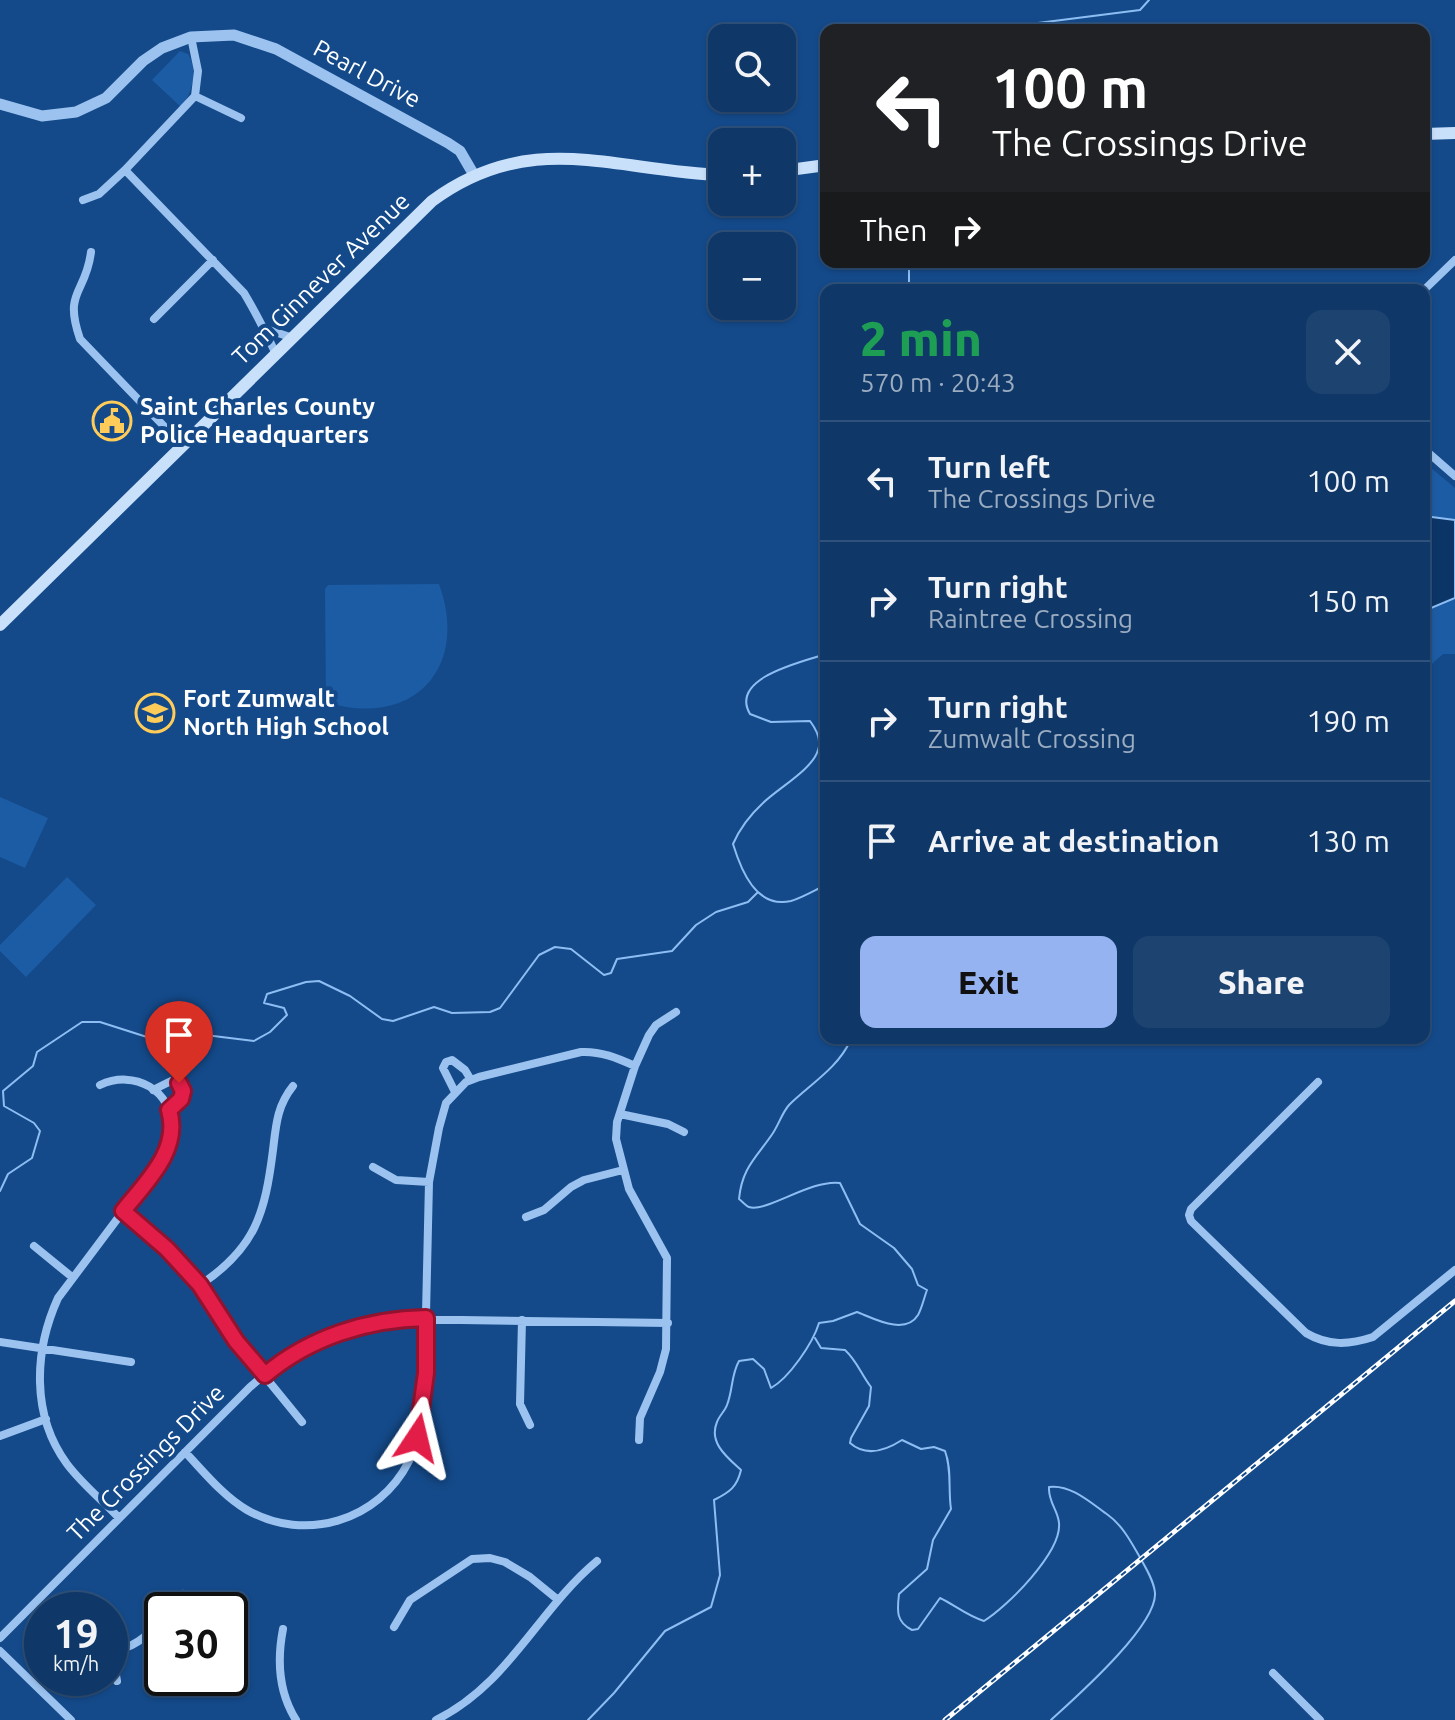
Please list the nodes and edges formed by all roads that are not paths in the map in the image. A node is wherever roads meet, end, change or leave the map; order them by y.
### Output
1 (191, 37) junction
2 (195, 96) junction
3 (0, 104) edge
4 (241, 118) dead end
5 (1455, 133) edge
6 (1430, 134) edge
7 (820, 166) edge
8 (796, 169) edge
9 (125, 170) junction
10 (708, 173) edge
11 (474, 175) junction
12 (83, 200) dead end
13 (91, 252) dead end
14 (213, 260) junction
15 (1455, 260) edge
16 (1430, 284) edge
17 (154, 319) dead end
18 (266, 329) junction
19 (293, 338) junction
20 (276, 354) junction
21 (183, 446) junction
22 (1430, 454) edge
23 (1455, 476) edge
24 (0, 625) edge
25 (676, 1012) dead end
26 (635, 1066) junction
27 (471, 1080) junction
28 (1318, 1082) dead end
29 (100, 1085) dead end
30 (293, 1086) dead end
31 (153, 1090) junction
32 (455, 1092) junction
33 (169, 1110) junction
34 (620, 1114) junction
35 (684, 1132) dead end
36 (373, 1167) dead end
37 (623, 1170) junction
38 (429, 1182) junction
39 (123, 1211) junction
40 (526, 1217) dead end
41 (34, 1246) dead end
42 (1455, 1270) edge
43 (72, 1277) junction
44 (200, 1285) junction
45 (426, 1318) junction
46 (522, 1320) junction
47 (668, 1323) junction
48 (0, 1342) edge
49 (41, 1347) junction
50 (131, 1362) dead end
51 (265, 1375) junction
52 (46, 1419) junction
53 (302, 1422) dead end
54 (530, 1425) dead end
55 (0, 1436) edge
56 (639, 1440) dead end
57 (185, 1452) junction
58 (119, 1518) junction
59 (597, 1561) dead end
60 (53, 1592) edge
61 (557, 1599) junction
62 (24, 1619) edge
63 (394, 1627) dead end
64 (283, 1629) dead end
65 (0, 1638) edge
66 (0, 1651) edge
67 (1273, 1673) dead end
68 (71, 1720) edge
69 (296, 1720) edge
70 (436, 1720) edge
71 (1320, 1720) edge

1 - 2 street
1 - 3 street, Pearl Drive
1 - 11 street, Pearl Drive
2 - 4 street
2 - 9 street
5 - 6 main road
7 - 8 main road
9 - 12 street
9 - 14 street
10 - 11 main road
11 - 19 main road, Tom Ginnever Avenue
13 - 21 street
14 - 17 street
14 - 18 street
15 - 16 street
18 - 19 street
18 - 20 street
19 - 20 main road, Tom Ginnever Avenue
20 - 21 main road, Tom Ginnever Avenue
21 - 24 main road, Tom Ginnever Avenue
22 - 23 street
25 - 26 street
26 - 27 street
26 - 34 street
27 - 32 street
27 - 32 street
28 - 42 street
29 - 31 street
30 - 44 street
31 - 33 street
31 - 33 street
32 - 38 street
33 - 39 street
34 - 35 street
34 - 37 street
36 - 38 street
37 - 40 street
37 - 47 street
38 - 45 street
39 - 43 street
39 - 44 street
41 - 43 street
43 - 49 street
44 - 51 street
45 - 46 street, The Crossings Drive
45 - 51 street, The Crossings Drive
45 - 57 street
46 - 47 street, The Crossings Drive
46 - 54 street
47 - 56 street
48 - 49 street
49 - 50 street
49 - 52 street
51 - 53 street
51 - 57 street, The Crossings Drive
52 - 55 street
52 - 58 street
57 - 58 street, The Crossings Drive
58 - 60 street, The Crossings Drive
59 - 61 street
61 - 63 street
61 - 70 street
62 - 65 street, The Crossings Drive
64 - 69 street
66 - 68 street
67 - 71 street

